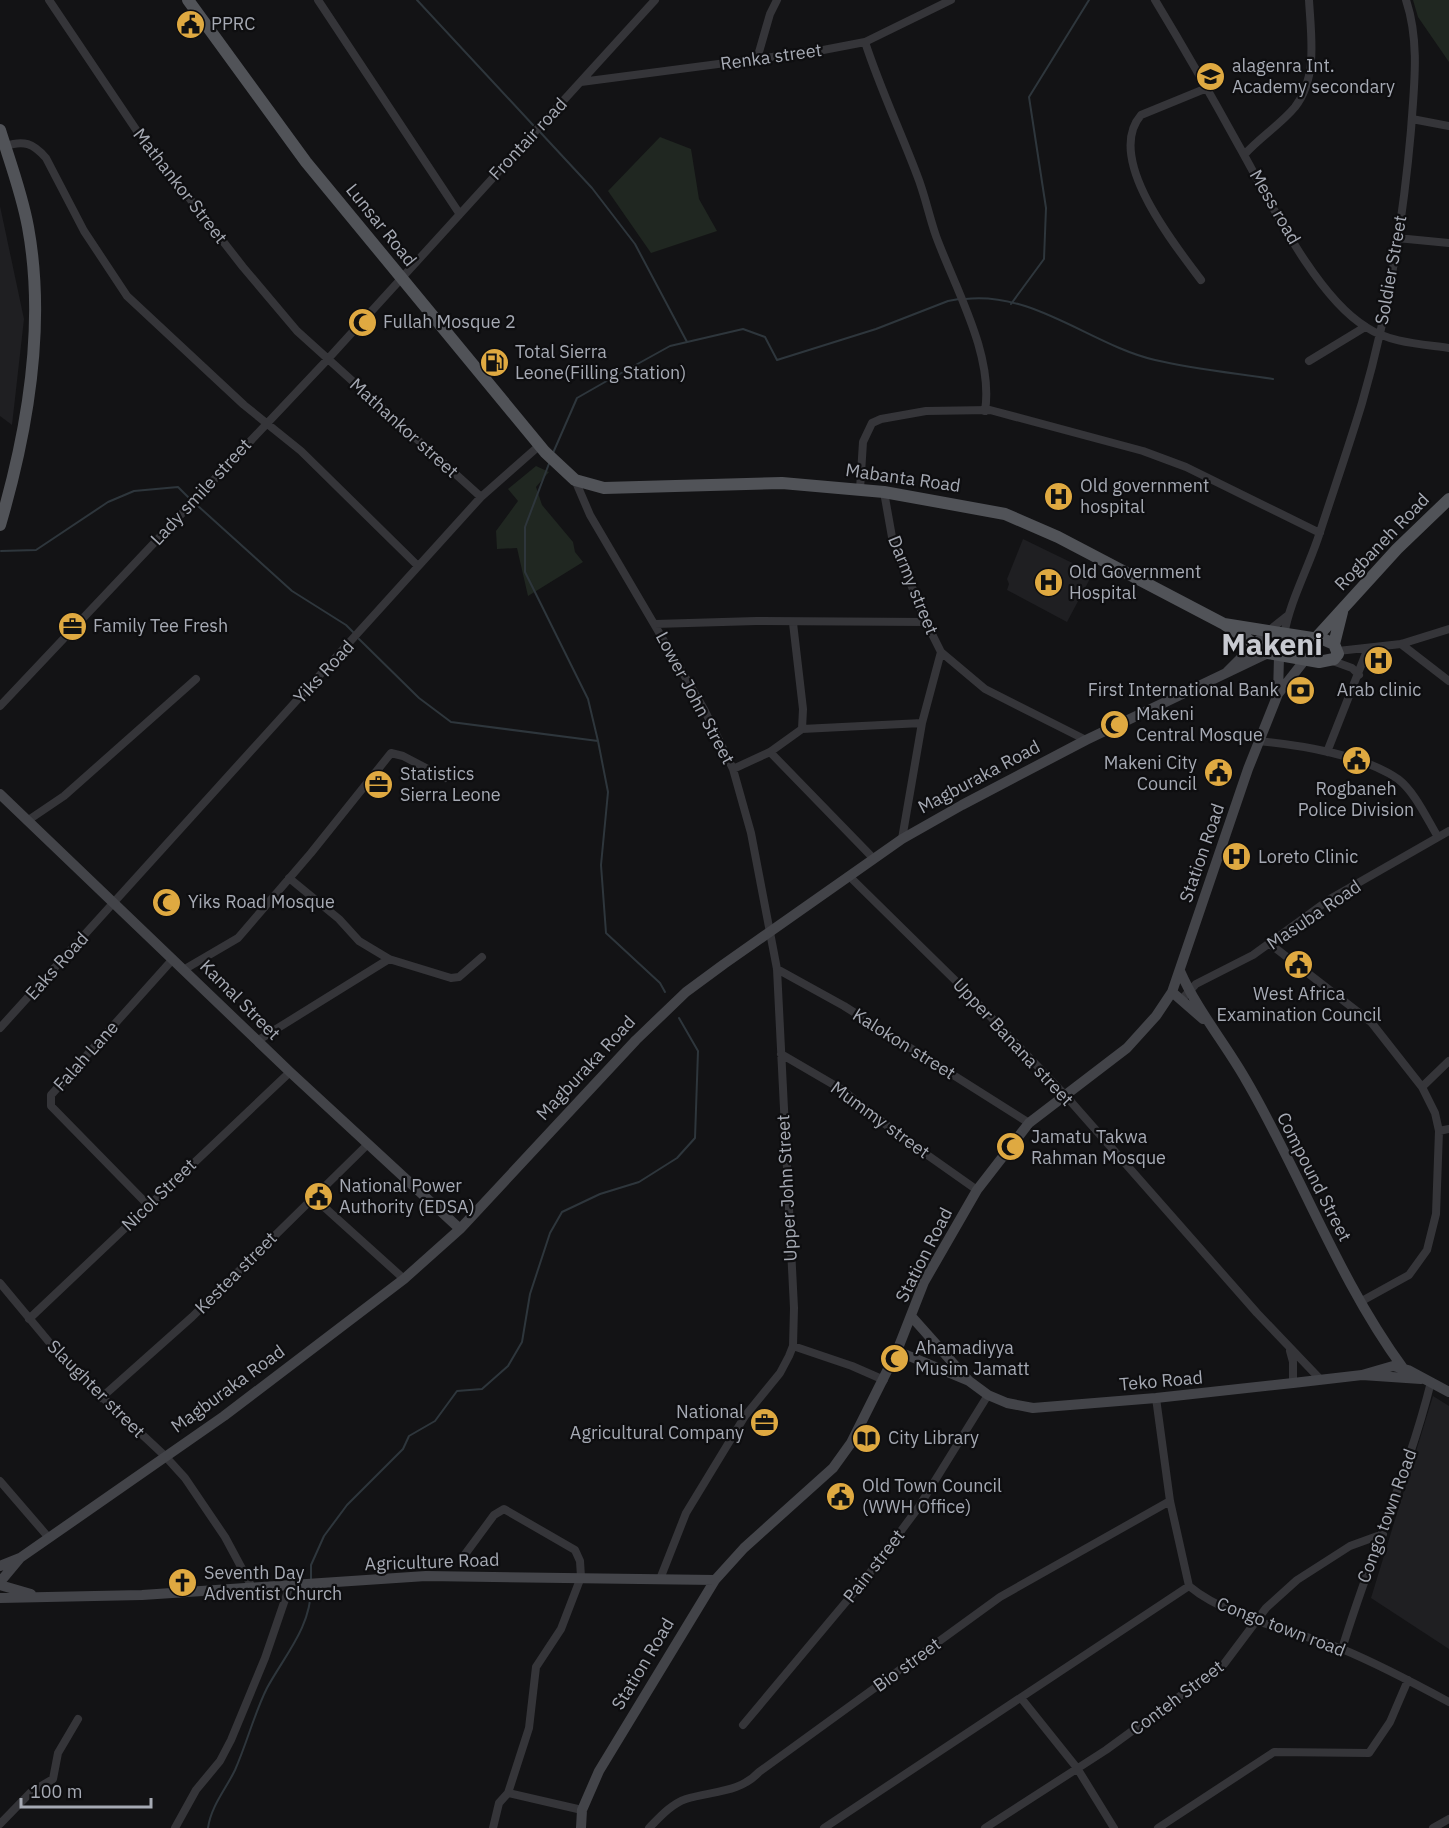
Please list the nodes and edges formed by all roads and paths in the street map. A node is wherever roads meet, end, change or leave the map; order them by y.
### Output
1 (48, 0) edge
2 (188, 0) edge
3 (318, 0) edge
4 (777, 0) edge
5 (951, 0) edge
6 (1155, 0) edge
7 (1309, 0) edge
8 (1406, 0) edge
9 (650, 2) edge
10 (865, 42) junction
11 (757, 59) junction
12 (581, 82) junction
13 (1207, 88) junction
14 (1412, 119) junction
15 (1449, 126) edge
16 (0, 130) edge
17 (5, 146) junction
18 (1245, 155) junction
19 (459, 213) junction
20 (1397, 238) junction
21 (1449, 243) edge
22 (400, 277) junction
23 (1201, 280) dead end
24 (1365, 327) junction
25 (1380, 334) junction
26 (1449, 348) edge
27 (327, 360) junction
28 (1309, 361) dead end
29 (985, 411) junction
30 (267, 423) junction
31 (543, 448) junction
32 (557, 464) joint
33 (575, 480) junction
34 (860, 489) junction
35 (884, 492) junction
36 (481, 498) junction
37 (1449, 500) edge
38 (2, 511) edge
39 (0, 525) edge
40 (1320, 532) junction
41 (418, 566) junction
42 (1342, 611) junction
43 (1287, 616) junction
44 (926, 622) junction
45 (793, 623) junction
46 (655, 624) junction
47 (1224, 624) junction
48 (1449, 629) edge
49 (1266, 633) junction
50 (1284, 635) junction
51 (1316, 638) junction
52 (1401, 644) junction
53 (1252, 645) junction
54 (1368, 648) junction
55 (941, 652) junction
56 (1334, 652) junction
57 (1273, 655) junction
58 (1304, 661) junction
59 (1227, 672) junction
60 (1359, 675) junction
61 (196, 679) dead end
62 (1449, 681) edge
63 (1278, 694) junction
64 (0, 706) edge
65 (922, 723) junction
66 (802, 729) junction
67 (1086, 741) junction
68 (1258, 741) junction
69 (770, 752) junction
70 (1327, 752) junction
71 (732, 769) junction
72 (445, 778) dead end
73 (0, 794) edge
74 (27, 821) junction
75 (1449, 831) edge
76 (1438, 837) junction
77 (902, 839) junction
78 (874, 859) junction
79 (849, 876) junction
80 (289, 878) junction
81 (114, 903) junction
82 (768, 934) junction
83 (1270, 944) junction
84 (482, 957) dead end
85 (173, 959) junction
86 (388, 959) junction
87 (185, 969) junction
88 (777, 969) junction
89 (1180, 971) junction
90 (1191, 989) junction
91 (1172, 992) junction
92 (1181, 1000) junction
93 (1207, 1023) junction
94 (0, 1028) edge
95 (257, 1041) junction
96 (781, 1054) junction
97 (1449, 1061) edge
98 (290, 1072) junction
99 (1422, 1087) junction
100 (1065, 1095) junction
101 (1029, 1123) junction
102 (1449, 1129) edge
103 (1439, 1131) junction
104 (368, 1144) junction
105 (977, 1190) junction
106 (313, 1197) junction
107 (148, 1205) junction
108 (460, 1229) junction
109 (404, 1278) junction
110 (0, 1283) edge
111 (1360, 1302) junction
112 (911, 1316) junction
113 (29, 1319) junction
114 (793, 1346) junction
115 (1387, 1348) junction
116 (1289, 1350) junction
117 (897, 1351) junction
118 (1403, 1368) junction
119 (1381, 1372) junction
120 (884, 1380) junction
121 (1321, 1380) junction
122 (1428, 1380) junction
123 (969, 1381) junction
124 (1293, 1383) junction
125 (1449, 1392) edge
126 (988, 1395) junction
127 (101, 1398) junction
128 (1156, 1398) junction
129 (165, 1456) junction
130 (0, 1481) edge
131 (1170, 1501) junction
132 (1383, 1534) junction
133 (49, 1538) junction
134 (463, 1557) dead end
135 (20, 1558) junction
136 (0, 1566) edge
137 (581, 1576) junction
138 (660, 1579) junction
139 (715, 1580) junction
140 (0, 1584) edge
141 (294, 1585) junction
142 (1189, 1586) junction
143 (253, 1589) junction
144 (43, 1597) junction
145 (0, 1599) edge
146 (1256, 1620) junction
147 (1342, 1649) junction
148 (1408, 1680) junction
149 (1021, 1698) junction
150 (1449, 1702) edge
151 (78, 1719) dead end
152 (743, 1725) dead end
153 (1077, 1768) junction
154 (508, 1793) junction
155 (582, 1810) junction
156 (1449, 1820) edge
157 (0, 1824) edge
158 (175, 1828) edge
159 (493, 1828) edge
160 (581, 1828) edge
161 (649, 1828) edge
162 (824, 1828) edge
163 (985, 1828) edge
164 (1114, 1828) edge
165 (1158, 1828) edge
166 (1433, 1828) edge

1 - 27 street, Mathankor Street
2 - 22 main road, Lunsar Road
3 - 19 street
4 - 11 street
5 - 10 street, Renka street
6 - 13 street, Mess road
7 - 18 street
8 - 14 street, Soldier Street
9 - 12 street, Frontair road
10 - 11 street, Renka street
10 - 29 street
11 - 12 street, Renka street
12 - 19 street, Frontair road
13 - 18 street, Mess road
13 - 23 street
14 - 15 street
14 - 20 street, Soldier Street
16 - 17 main road
17 - 30 street
17 - 38 main road
18 - 24 street, Mess road
19 - 22 street, Frontair road
20 - 21 street
20 - 25 street, Soldier Street
22 - 27 street, Lady smile street
22 - 31 main road, Lunsar Road
24 - 25 street, Mess road
24 - 28 street
25 - 26 street, Mess road
25 - 40 street, Soldier Street
27 - 30 street, Lady smile street
27 - 36 street, Mathankor street
29 - 34 street
29 - 40 street
30 - 41 street
30 - 64 street, Lady smile street
31 - 32 main road, Lunsar Road
31 - 36 street, Yiks Road
32 - 33 main road, Mabanta Road
33 - 34 main road, Mabanta Road
33 - 46 street, Lower John Street
34 - 35 main road, Mabanta Road
35 - 44 street, Darmy street
35 - 47 main road, Mabanta Road
36 - 41 street, Yiks Road
37 - 42 main road, Rogbaneh Road
38 - 39 main road
40 - 43 street, Soldier Street
41 - 81 street, Yiks Road
42 - 51 main road, Rogbaneh Road
42 - 56 main road
43 - 49 street, Soldier Street
43 - 50 street, Soldier Street
44 - 45 street
44 - 55 street, Darmy street
45 - 46 street
45 - 66 street
46 - 71 street, Lower John Street
47 - 49 main road
47 - 53 main road
48 - 52 street
49 - 50 main road
49 - 53 street, Magburaka Road
50 - 51 main road
51 - 56 main road
52 - 54 street
52 - 62 street
53 - 57 main road
53 - 59 street, Magburaka Road
54 - 56 street
54 - 60 street
55 - 65 street
55 - 67 street, Darmy street
56 - 58 main road
56 - 60 street
57 - 58 main road
57 - 59 street, Magburaka Road
57 - 63 street, Station Road
58 - 63 street, Station Road
59 - 67 street, Magburaka Road
60 - 70 street
61 - 74 street
63 - 68 street, Station Road
65 - 66 street
65 - 77 street
66 - 69 street
67 - 77 street, Magburaka Road
68 - 70 street
68 - 89 street, Station Road
69 - 71 street
69 - 78 street
70 - 76 street
71 - 82 street, Lower John Street
72 - 80 street
73 - 74 street, Kamal Street
74 - 81 street, Kamal Street
75 - 76 street, Masuba Road
76 - 83 street, Masuba Road
77 - 78 street, Magburaka Road
78 - 79 street, Magburaka Road
79 - 82 street, Magburaka Road
79 - 100 street, Upper Banana street
80 - 86 street
80 - 87 street
81 - 85 street, Kamal Street
81 - 94 street, Eaks Road
82 - 88 street, Upper John Street
82 - 108 street, Magburaka Road
83 - 90 street, Masuba Road
83 - 99 street
84 - 86 street
85 - 87 street, Kamal Street
85 - 107 street, Falah Lane
86 - 95 street
87 - 95 street, Kamal Street
88 - 96 street, Upper John Street
88 - 101 street, Kalokon street
89 - 90 street, Compound Street
89 - 91 street, Station Road
90 - 92 street, Masuba Road
90 - 93 street, Compound Street
91 - 92 street, Compound Street
91 - 100 street, Station Road
92 - 93 street, Compound Street
93 - 111 street, Compound Street
95 - 98 street, Kamal Street
96 - 105 street, Mummy street
96 - 114 street, Upper John Street
97 - 99 street
98 - 104 street, Kamal Street
98 - 107 street, Nicol Street
99 - 103 street
100 - 101 street, Station Road
100 - 116 street, Upper Banana street
101 - 105 street, Station Road
102 - 103 street
103 - 111 street
104 - 106 street, Kestea street
104 - 108 street, Kamal Street
105 - 112 street, Station Road
106 - 109 street
106 - 127 street, Kestea street
107 - 113 street, Nicol Street
108 - 109 street, Magburaka Road
109 - 129 street, Magburaka Road
110 - 113 street
111 - 115 street, Compound Street
112 - 117 street, Station Road
112 - 123 street, Teko Road
113 - 127 street, Slaughter street
114 - 120 street
114 - 138 street
115 - 118 street, Compound Street
115 - 119 street
116 - 121 street, Upper Banana street
116 - 124 street
117 - 120 street, Station Road
117 - 123 street, Teko Road
118 - 119 street, Teko Road
118 - 122 street, Teko Road
119 - 121 street, Teko Road
119 - 122 street, Teko Road
120 - 139 street, Station Road
121 - 124 street, Teko Road
122 - 125 street, Teko Road
122 - 132 street, Congo town Road
123 - 126 street, Teko Road
124 - 128 street, Teko Road
126 - 128 street, Teko Road
126 - 152 street, Pain street
127 - 129 street, Slaughter street
128 - 131 street
129 - 133 street, Magburaka Road
129 - 143 street, Slaughter street
130 - 133 street
131 - 142 street
131 - 161 street, Bio street
132 - 146 street, Conteh Street
132 - 147 street, Congo town Road
133 - 135 street, Magburaka Road
134 - 137 street
135 - 136 street, Magburaka Road
135 - 140 street, Magburaka Road
137 - 138 street, Agriculture Road
137 - 141 street, Agriculture Road
137 - 154 street
138 - 139 street, Agriculture Road
139 - 155 street, Station Road
140 - 144 street, Agriculture Road
141 - 143 street, Agriculture Road
141 - 158 street
142 - 146 street, Congo town road
142 - 149 street
143 - 144 street, Agriculture Road
144 - 145 street, Agriculture Road
146 - 147 street, Congo town road
146 - 153 street, Conteh Street
147 - 148 street, Congo town road
148 - 150 street, Congo town road
148 - 165 street
149 - 153 street
149 - 162 street
151 - 157 street
153 - 163 street, Conteh Street
153 - 164 street
154 - 155 street
154 - 159 street
155 - 160 street, Station Road
156 - 166 street

